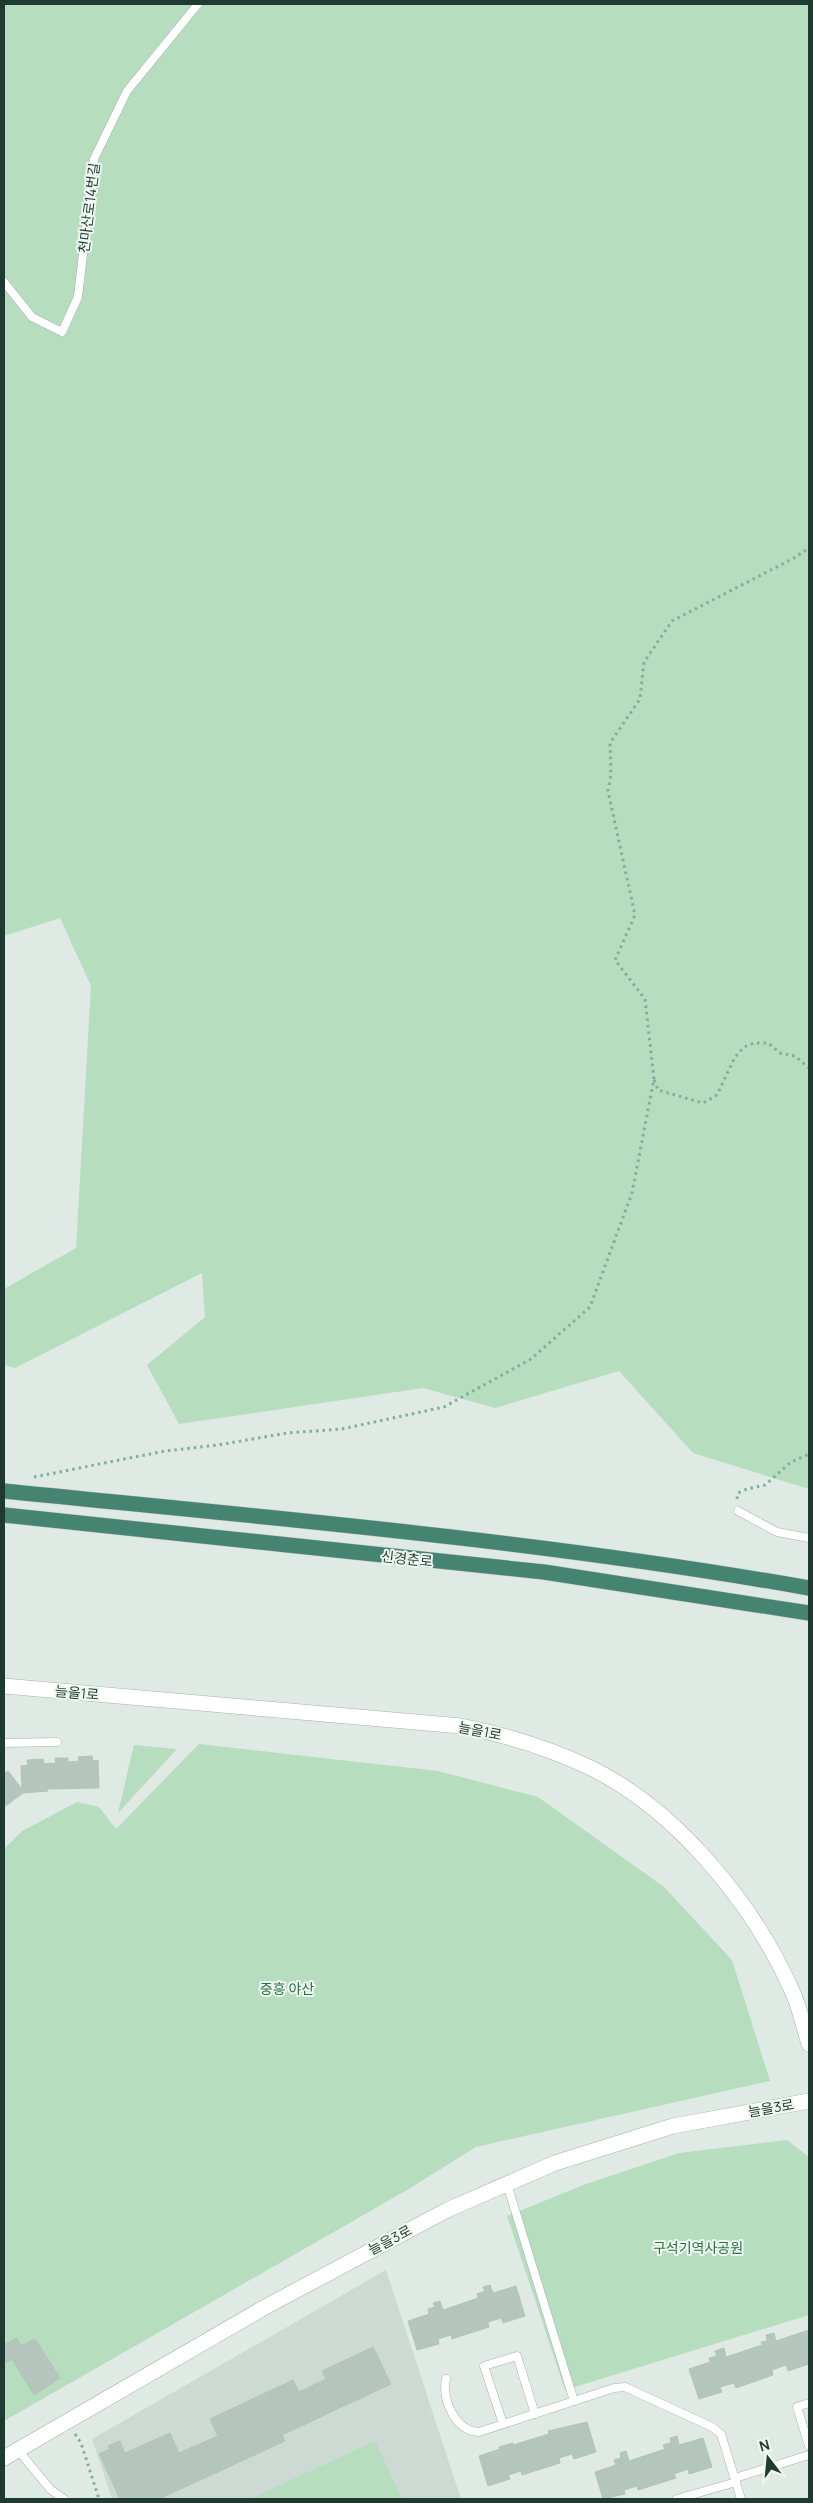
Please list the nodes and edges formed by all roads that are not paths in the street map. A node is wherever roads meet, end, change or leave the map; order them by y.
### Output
1 (198, 4) edge
2 (4, 282) edge
3 (4, 1491) edge
4 (738, 1511) road end
5 (4, 1515) edge
6 (809, 1538) edge
7 (809, 1588) edge
8 (809, 1613) edge
9 (4, 1686) edge
10 (4, 1742) edge
11 (57, 1742) dead end
12 (809, 2044) edge
13 (809, 2101) edge
14 (507, 2184) junction
15 (446, 2379) dead end
16 (574, 2401) junction
17 (809, 2403) edge
18 (535, 2414) junction
19 (503, 2424) junction
20 (809, 2446) edge
21 (18, 2450) junction
22 (809, 2455) edge
23 (4, 2458) edge
24 (735, 2480) junction
25 (64, 2499) edge
26 (678, 2499) edge
27 (741, 2499) edge

1 - 2 lane, 천마산로14번길
3 - 7 highway, 신경춘로
4 - 6 lane
5 - 8 highway, 신경춘로
9 - 12 street, 늘을1로
10 - 11 lane
13 - 14 street, 늘을3로
14 - 16 lane
14 - 21 street, 늘을3로
15 - 19 lane
16 - 18 lane
16 - 24 lane
17 - 20 lane
18 - 19 lane
18 - 19 lane
21 - 23 street, 늘을3로
21 - 25 lane
22 - 24 lane
24 - 26 lane
24 - 27 lane

